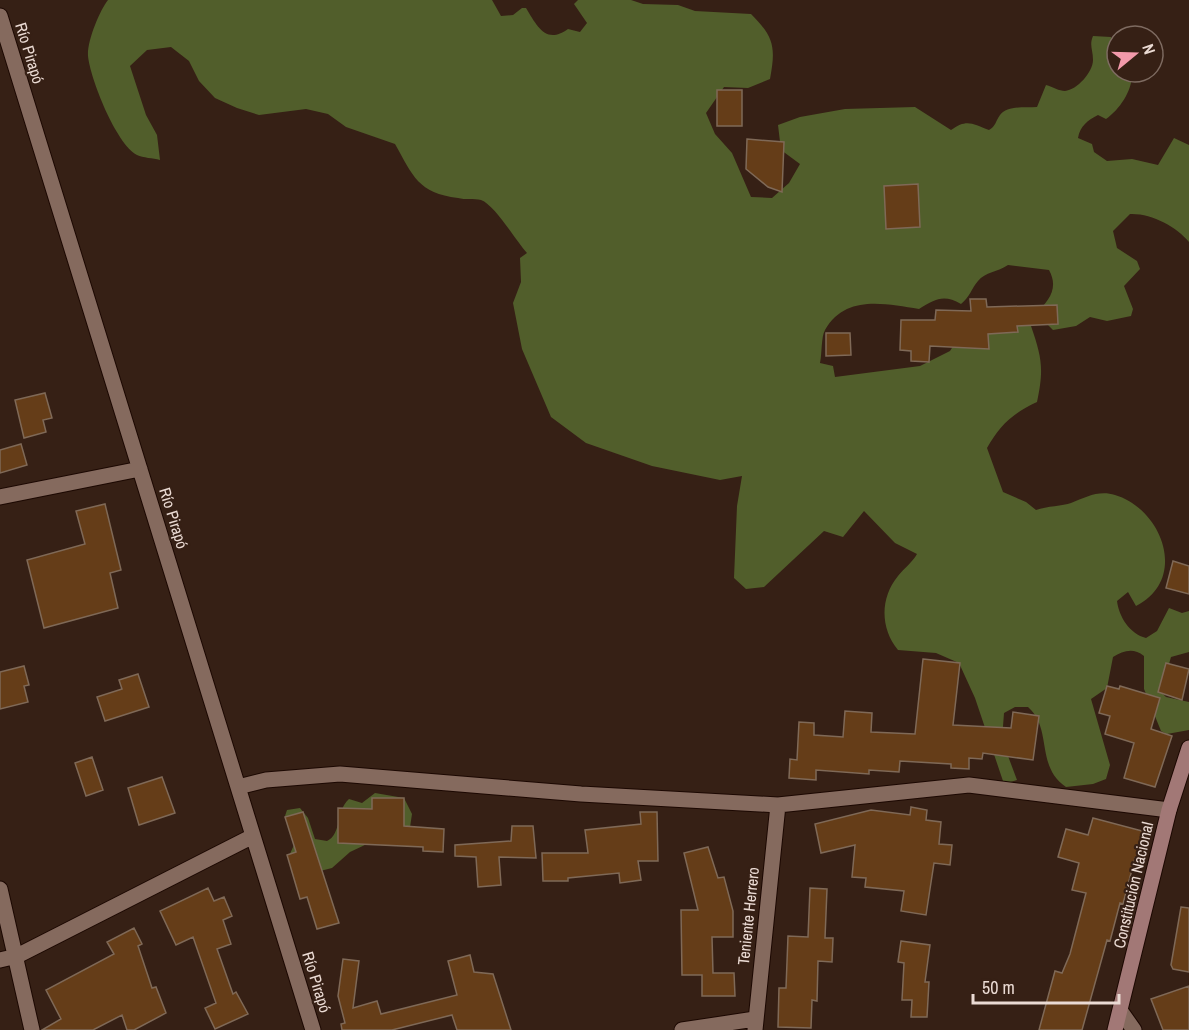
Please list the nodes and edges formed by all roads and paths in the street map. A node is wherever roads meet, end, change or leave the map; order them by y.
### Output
1 (0, 16) edge
2 (4, 40) edge
3 (140, 469) junction
4 (0, 497) edge
5 (1189, 748) edge
6 (238, 787) junction
7 (778, 805) junction
8 (1169, 810) junction
9 (253, 836) junction
10 (0, 889) edge
11 (17, 956) junction
12 (0, 960) edge
13 (1122, 1012) junction
14 (755, 1024) edge
15 (32, 1030) edge
16 (313, 1030) edge
17 (682, 1030) edge
18 (1115, 1030) edge
19 (1134, 1030) edge

1 - 2 street, Río Pirapó
2 - 3 street, Río Pirapó
3 - 4 street
3 - 6 street, Río Pirapó
5 - 8 street, Constitución Nacional
6 - 7 street
6 - 9 street, Río Pirapó
7 - 8 street
7 - 14 street, Teniente Herrero
8 - 13 street, Constitución Nacional
9 - 11 street
9 - 16 street, Río Pirapó
10 - 11 street
11 - 12 street
11 - 15 street
13 - 18 street, Constitución Nacional
13 - 19 street
14 - 17 street

